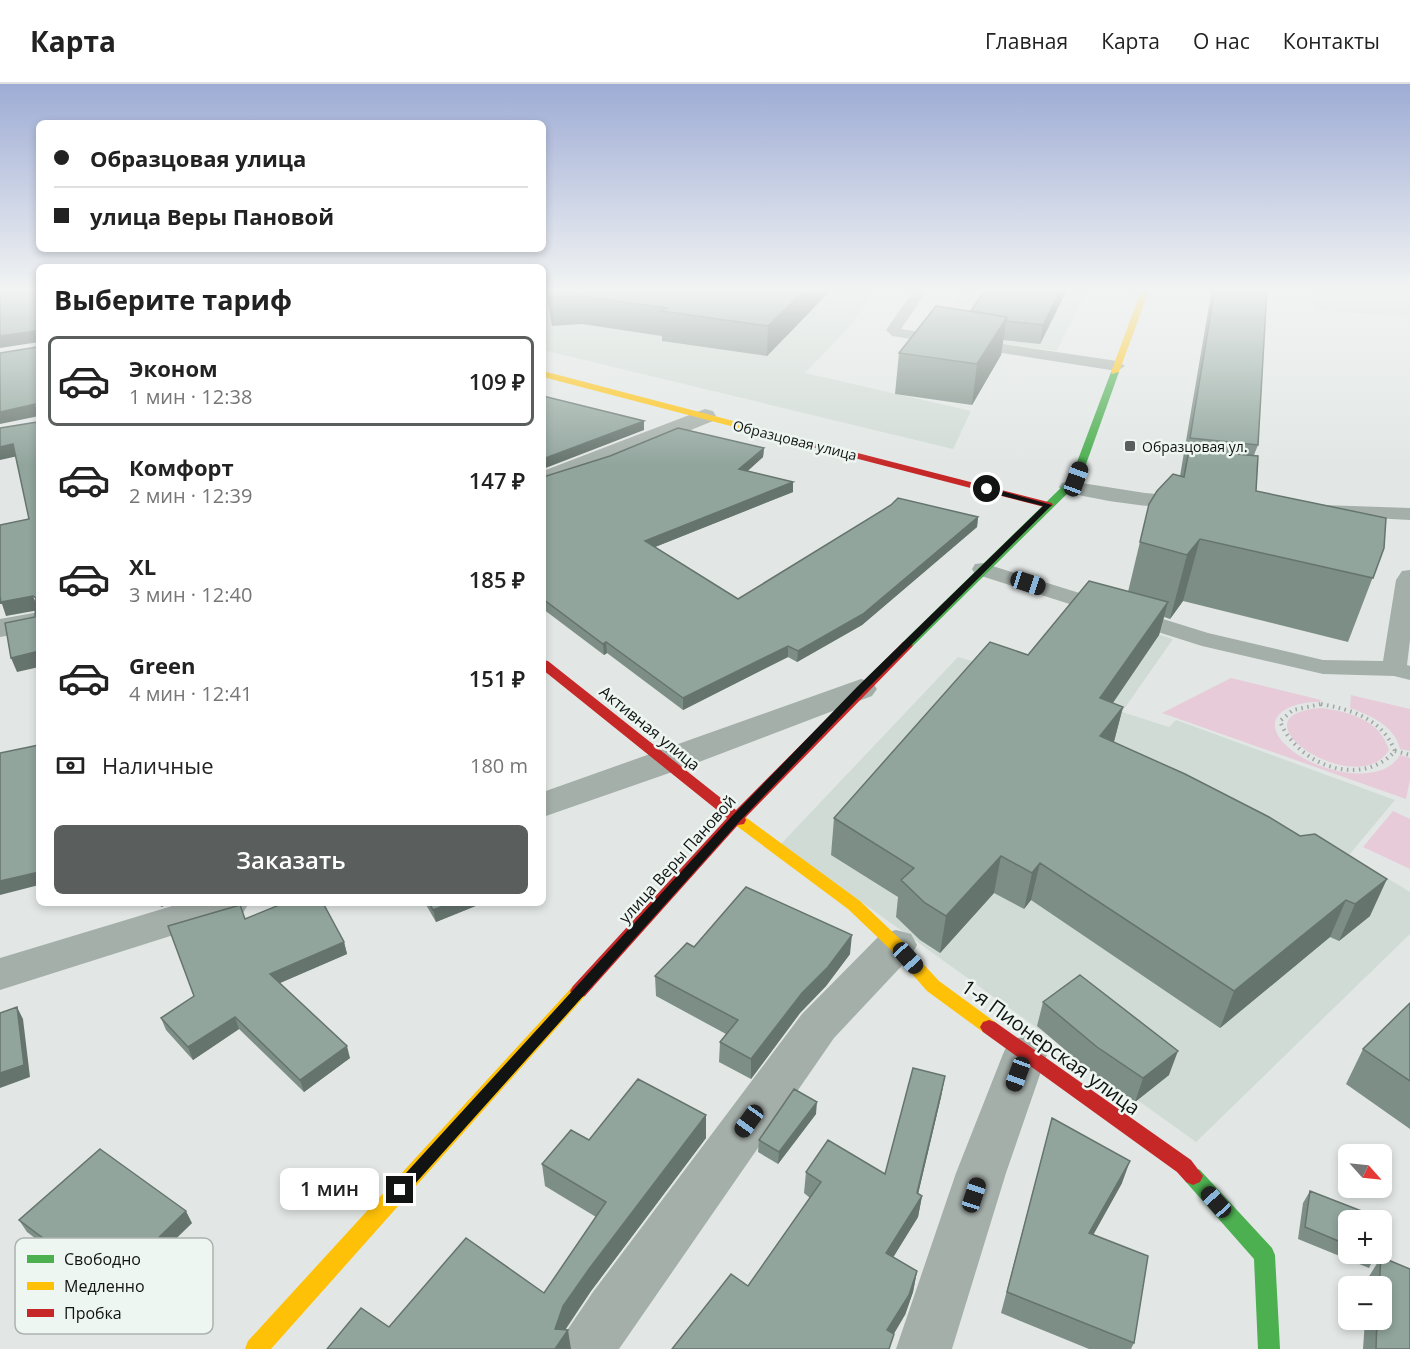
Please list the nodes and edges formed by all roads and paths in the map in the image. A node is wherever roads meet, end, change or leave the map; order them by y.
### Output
1 (991, 347) edge
2 (1124, 347) edge
3 (1117, 366) junction
4 (546, 375) edge
5 (705, 416) junction
6 (546, 478) edge
7 (1069, 487) junction
8 (1204, 503) edge
9 (1048, 505) junction
10 (1300, 510) edge
11 (1410, 514) edge
12 (983, 569) junction
13 (1410, 576) edge
14 (36, 622) edge
15 (0, 628) edge
16 (546, 666) edge
17 (1402, 671) edge
18 (861, 688) junction
19 (1395, 752) junction
20 (1410, 755) edge
21 (666, 762) junction
22 (546, 804) edge
23 (736, 818) junction
24 (218, 906) edge
25 (896, 945) junction
26 (0, 974) edge
27 (1025, 1054) junction
28 (256, 1349) edge
29 (588, 1349) edge
30 (924, 1349) edge
31 (1269, 1349) edge

1 - 3 lane
2 - 3 street, улица Веры Пановой
3 - 7 street, улица Веры Пановой
4 - 5 street, Образцовая улица
5 - 6 street
5 - 9 street, Образцовая улица
7 - 8 lane
7 - 9 street, улица Веры Пановой
9 - 12 street, улица Веры Пановой
10 - 11 lane
12 - 17 lane
12 - 18 street, улица Веры Пановой
13 - 17 lane
14 - 15 street
16 - 21 street, Активная улица
18 - 21 street
18 - 23 street, улица Веры Пановой
19 - 19 path
19 - 20 path
21 - 22 street
21 - 23 street, Активная улица
23 - 25 street, 1-я Пионерская улица
23 - 28 street, улица Веры Пановой
24 - 26 street
25 - 27 street, 1-я Пионерская улица
25 - 29 street
27 - 30 street
27 - 31 street, 1-я Пионерская улица

